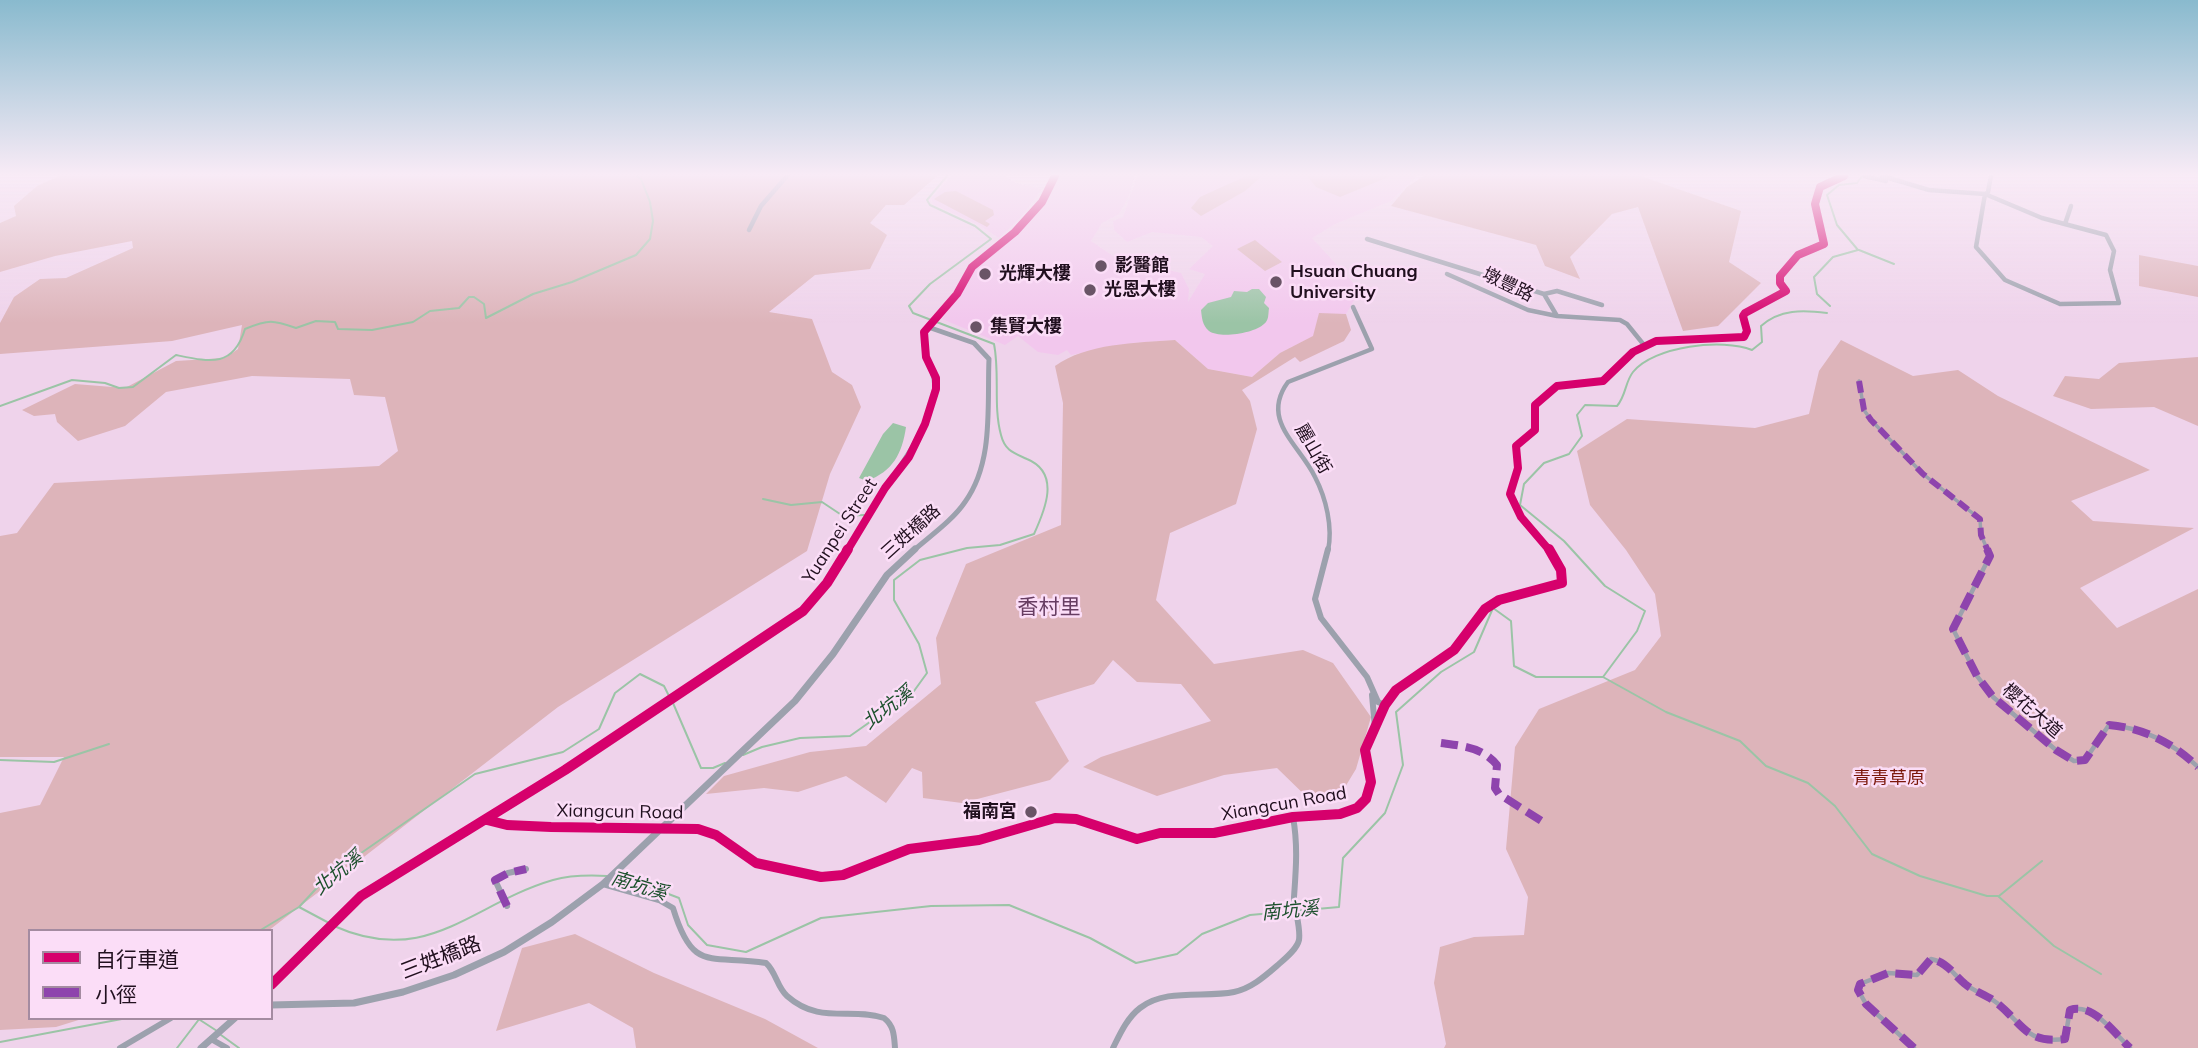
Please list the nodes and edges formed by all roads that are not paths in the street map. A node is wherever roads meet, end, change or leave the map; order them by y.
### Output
1 (752, 225) edge
2 (1020, 225) edge
3 (1820, 225) edge
4 (1980, 225) edge
5 (2068, 225) edge
6 (749, 230) dead end
7 (1367, 239) dead end
8 (1447, 274) dead end
9 (1544, 294) junction
10 (1602, 304) dead end
11 (1353, 307) dead end
12 (1557, 316) junction
13 (929, 326) junction
14 (1644, 345) junction
15 (1858, 381) dead end
16 (1371, 692) junction
17 (1385, 705) junction
18 (1375, 728) junction
19 (2198, 767) edge
20 (1293, 817) junction
21 (487, 820) junction
22 (659, 830) junction
23 (526, 869) dead end
24 (603, 884) junction
25 (507, 906) dead end
26 (273, 983) edge
27 (273, 1005) edge
28 (168, 1020) edge
29 (233, 1020) edge
30 (211, 1039) junction
31 (120, 1048) edge
32 (201, 1048) edge
33 (227, 1048) edge
34 (895, 1048) edge
35 (1113, 1048) edge
36 (1914, 1048) edge
37 (2130, 1048) edge

1 - 6 street
2 - 13 street
3 - 14 street, Xiangcun Road
4 - 5 street
7 - 9 street, 墩豐路
8 - 12 street, 墩豐路
9 - 10 street, 墩豐路
9 - 12 street, 墩豐路
11 - 16 street, 麗山街
12 - 14 street, 墩豐路
13 - 21 street, Yuanpei Street
13 - 22 street, 三姓橋路
14 - 17 street, Xiangcun Road
15 - 19 street, 櫻花大道
16 - 17 street, 麗山街
16 - 18 street, 麗山街
17 - 18 street, Xiangcun Road
18 - 20 street, Xiangcun Road
20 - 22 street, Xiangcun Road
20 - 35 street
21 - 22 street, Xiangcun Road
21 - 26 street
22 - 24 street, 三姓橋路
23 - 25 street
24 - 27 street, 三姓橋路
24 - 34 street
28 - 31 street
29 - 30 street
30 - 32 street
30 - 33 street
36 - 37 street

